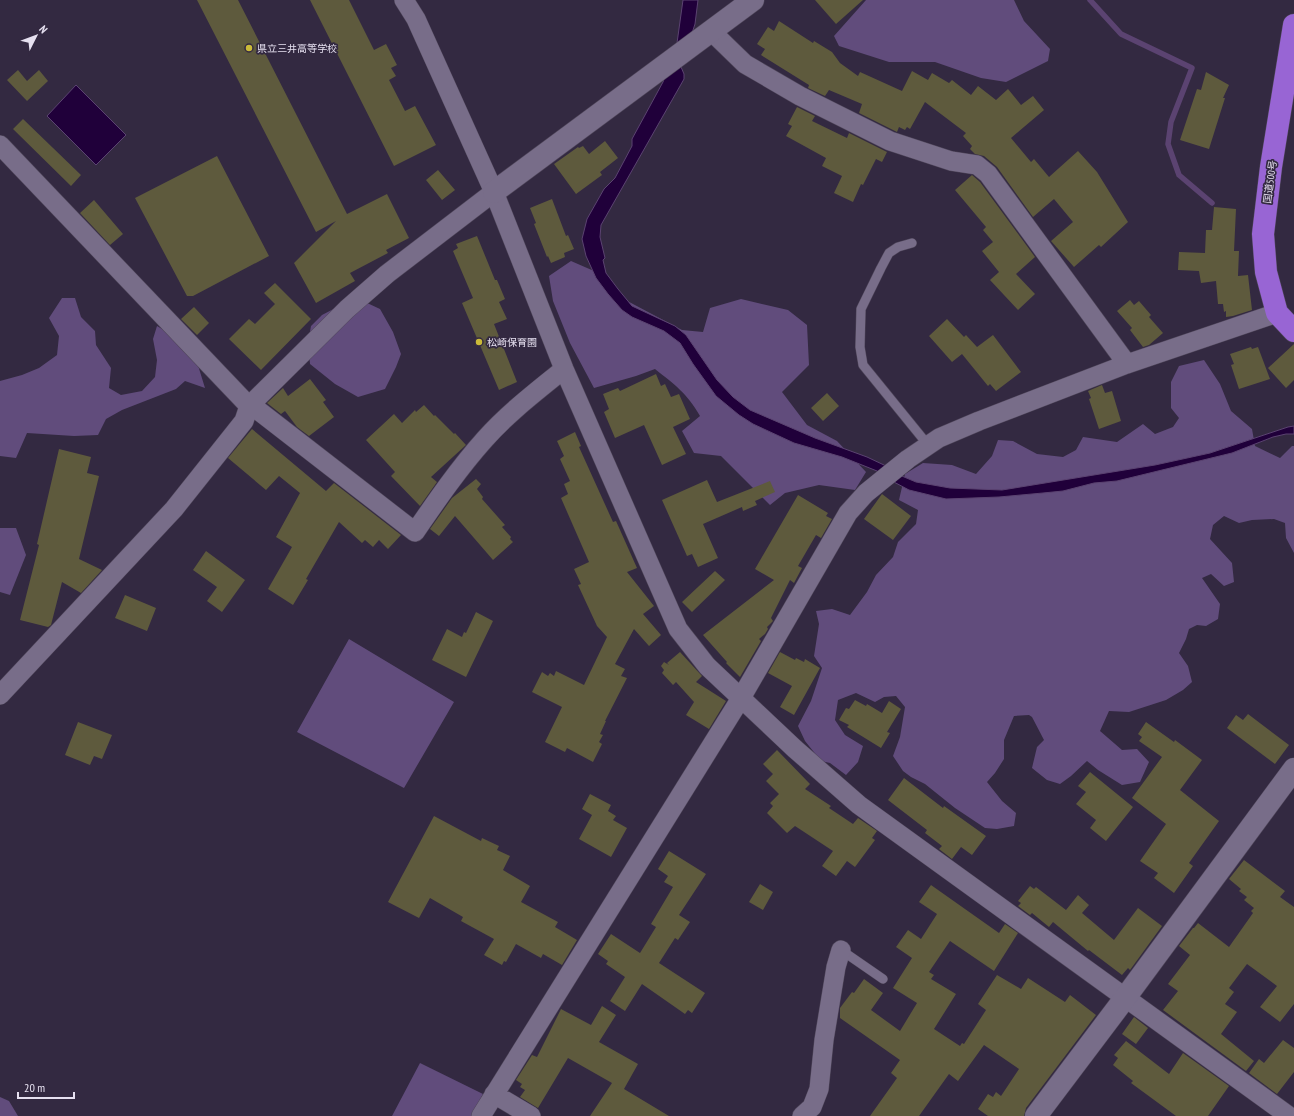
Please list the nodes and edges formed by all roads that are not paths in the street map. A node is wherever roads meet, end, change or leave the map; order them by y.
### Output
1 (404, 0) edge
2 (753, 0) edge
3 (1294, 25) edge
4 (711, 31) junction
5 (0, 146) edge
6 (494, 192) junction
7 (912, 243) dead end
8 (1277, 314) junction
9 (1294, 331) edge
10 (1127, 364) junction
11 (564, 369) junction
12 (250, 406) junction
13 (928, 445) junction
14 (0, 695) edge
15 (741, 698) junction
16 (1294, 769) edge
17 (841, 950) joint
18 (883, 979) dead end
19 (1125, 998) junction
20 (494, 1094) junction
21 (481, 1116) edge
22 (531, 1116) edge
23 (802, 1116) edge
24 (1036, 1116) edge
25 (1289, 1116) edge

1 - 6 street
2 - 4 street
3 - 8 highway, 国道500号
4 - 6 street
4 - 10 street
5 - 12 street
6 - 11 street
6 - 12 street
7 - 13 lane
8 - 9 highway
8 - 10 street
10 - 13 street
11 - 12 street
11 - 15 street
12 - 14 street
13 - 15 street
15 - 19 street
15 - 20 street
16 - 19 street
17 - 18 lane
17 - 23 street
19 - 24 street
19 - 25 street
20 - 21 street
20 - 22 street

